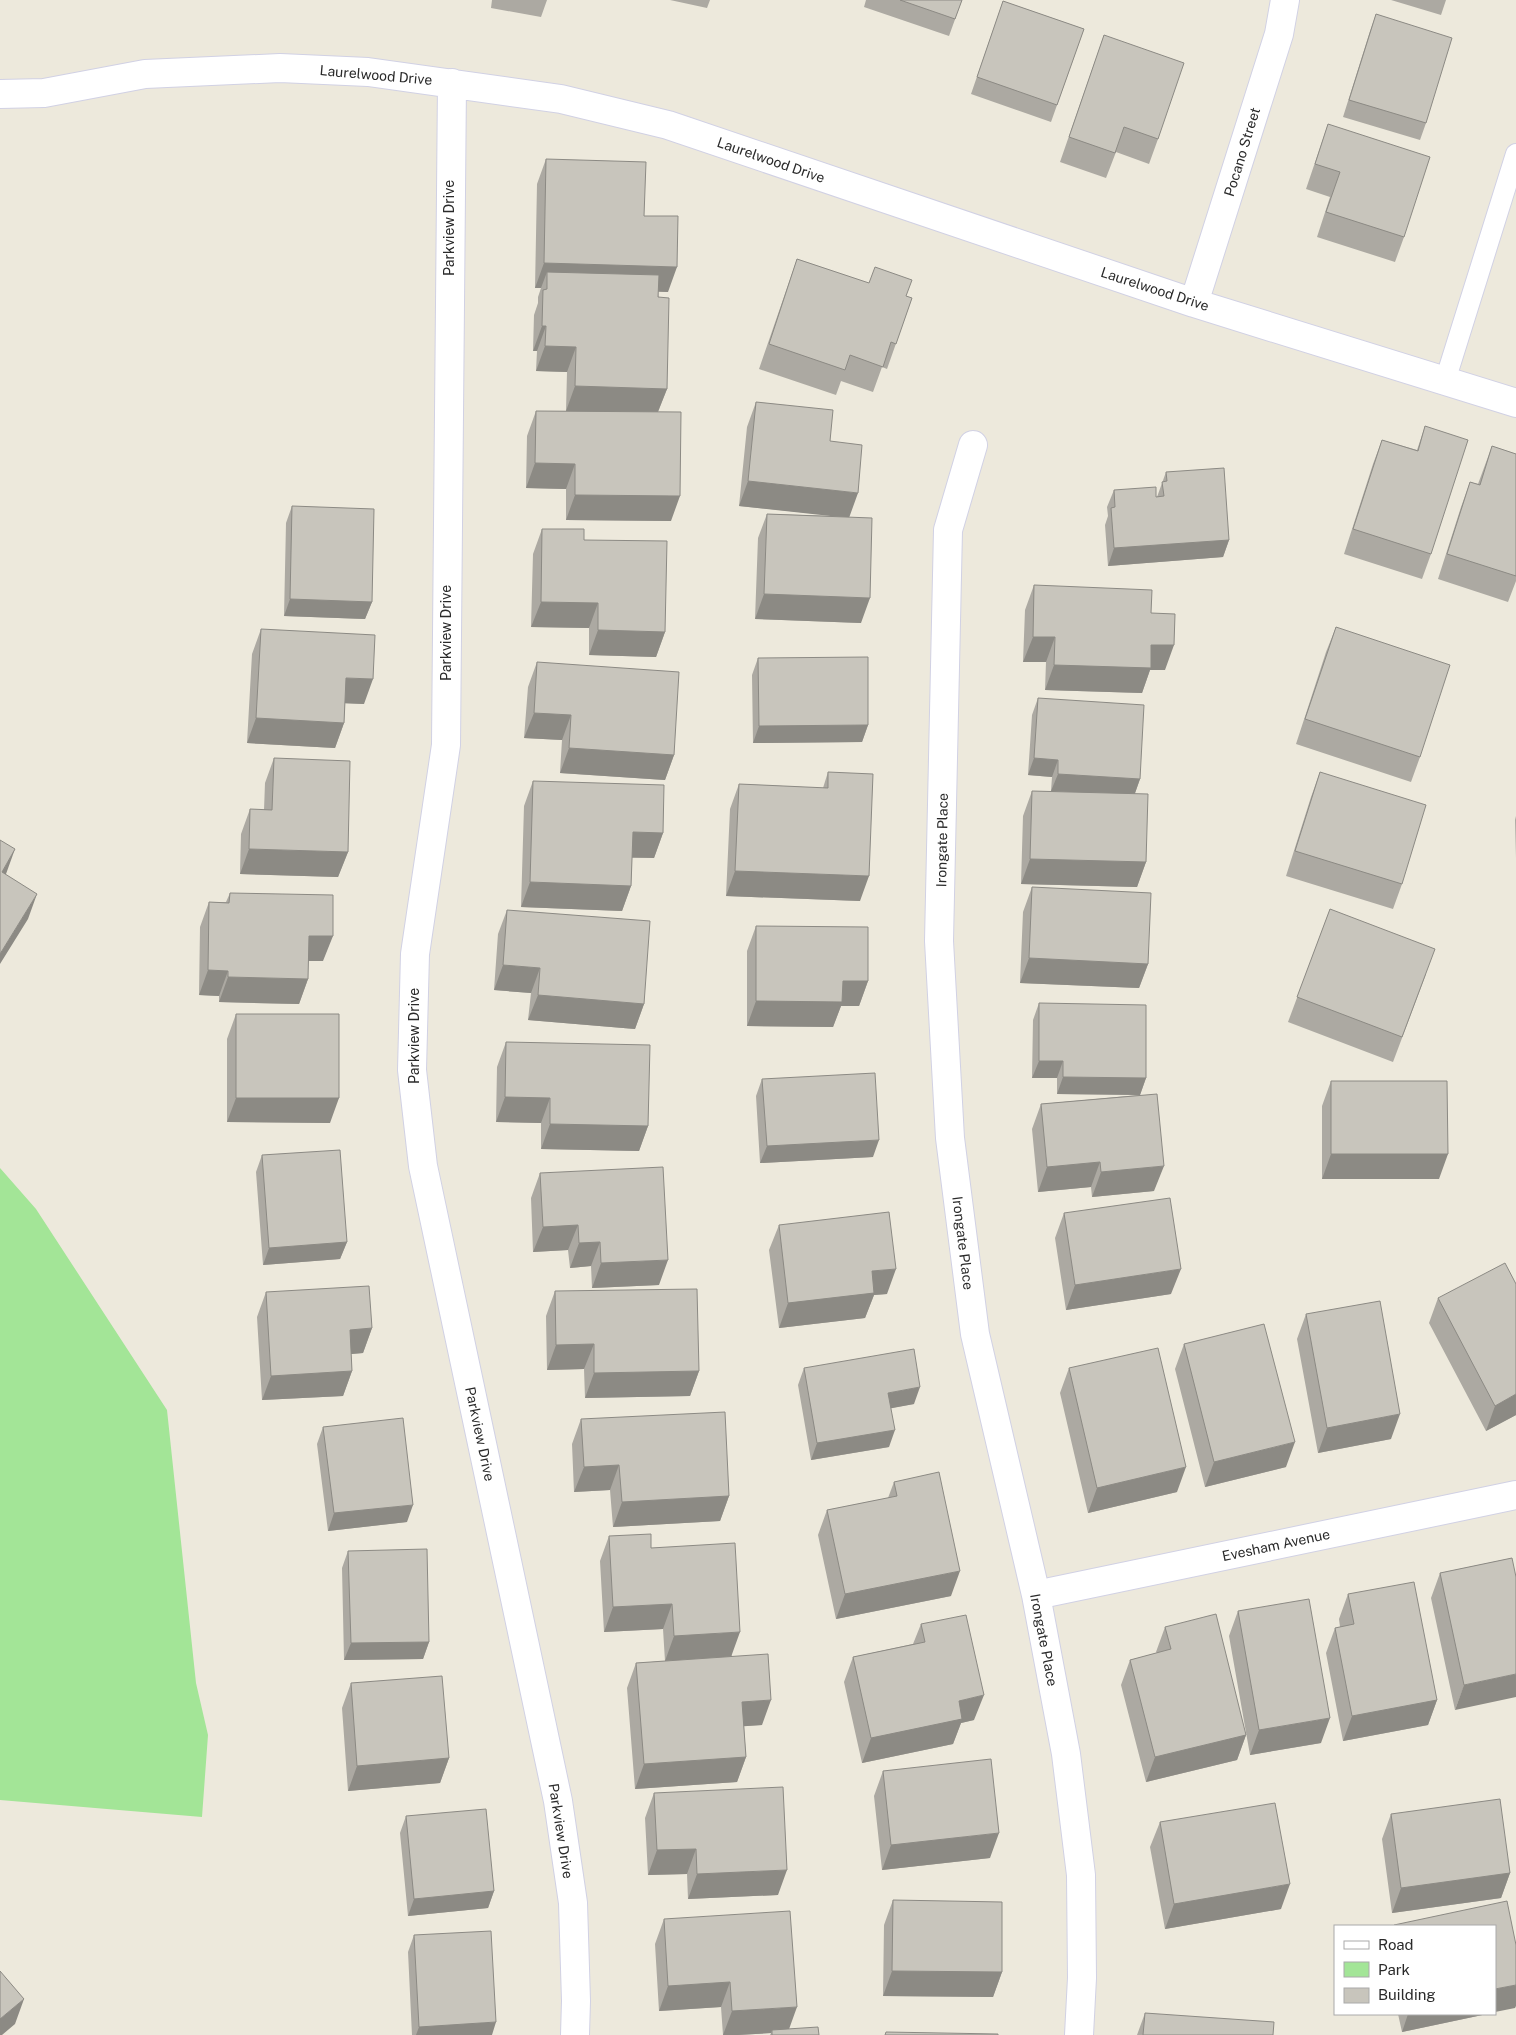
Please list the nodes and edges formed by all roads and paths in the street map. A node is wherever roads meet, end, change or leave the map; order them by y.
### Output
1 (1285, 0) edge
2 (452, 83) junction
3 (0, 94) edge
4 (1516, 154) edge
5 (1194, 303) junction
6 (1446, 381) junction
7 (1516, 403) edge
8 (973, 445) dead end
9 (1516, 1495) edge
10 (1036, 1595) junction
11 (574, 2035) edge
12 (1079, 2035) edge

1 - 5 street, Pocano Street
2 - 3 street, Laurelwood Drive
2 - 5 street, Laurelwood Drive
2 - 11 street, Parkview Drive
4 - 6 lane
5 - 6 street, Laurelwood Drive
6 - 7 street, Laurelwood Drive
8 - 10 street, Irongate Place
9 - 10 street, Evesham Avenue
10 - 12 street, Irongate Place

